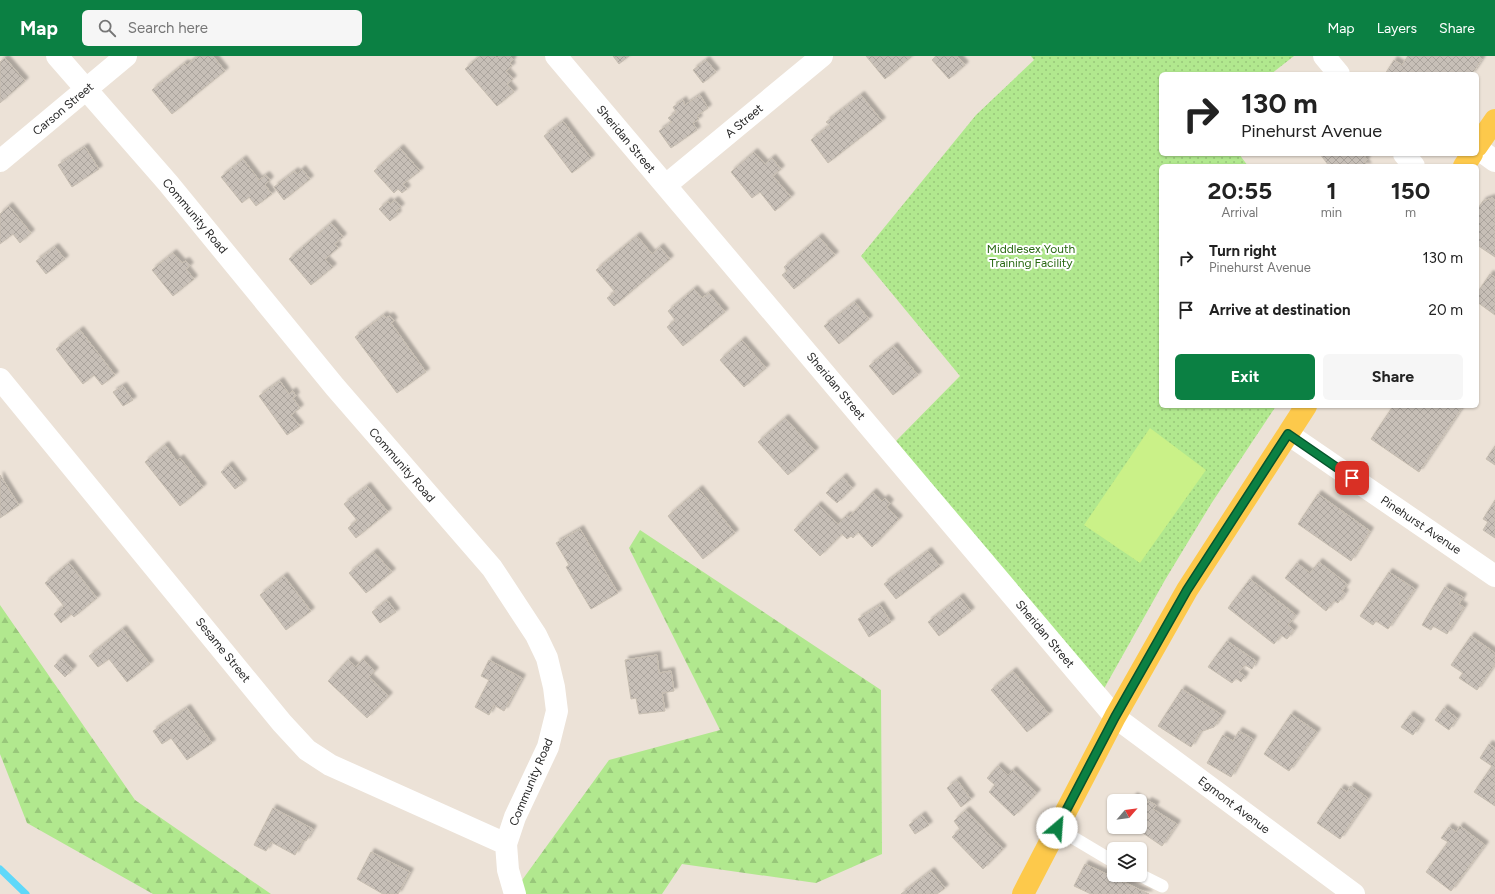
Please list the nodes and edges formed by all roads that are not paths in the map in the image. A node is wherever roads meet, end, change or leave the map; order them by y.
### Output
1 (57, 56) edge
2 (126, 56) edge
3 (556, 56) edge
4 (822, 56) edge
5 (86, 89) junction
6 (1495, 120) edge
7 (1479, 144) edge
8 (1479, 149) edge
9 (1406, 156) edge
10 (0, 161) edge
11 (1495, 161) edge
12 (1412, 164) edge
13 (666, 185) junction
14 (0, 379) edge
15 (1305, 408) edge
16 (1288, 434) junction
17 (1495, 576) edge
18 (1115, 717) junction
19 (1057, 828) junction
20 (506, 844) junction
21 (1107, 858) edge
22 (1147, 878) edge
23 (1162, 886) dead end
24 (515, 894) edge
25 (1023, 894) edge
26 (1354, 894) edge

1 - 5 street, Community Road
2 - 5 street, Carson Street
3 - 13 street, Sheridan Street
4 - 13 street, A Street
5 - 10 street, Carson Street
5 - 20 street, Community Road
6 - 7 main road
8 - 11 street
9 - 12 street
13 - 18 street, Sheridan Street
14 - 20 street, Sesame Street
15 - 16 main road
16 - 17 street, Pinehurst Avenue
16 - 18 main road
18 - 19 main road
18 - 26 street, Egmont Avenue
19 - 21 lane
19 - 25 main road
20 - 24 street, Community Road
22 - 23 lane

